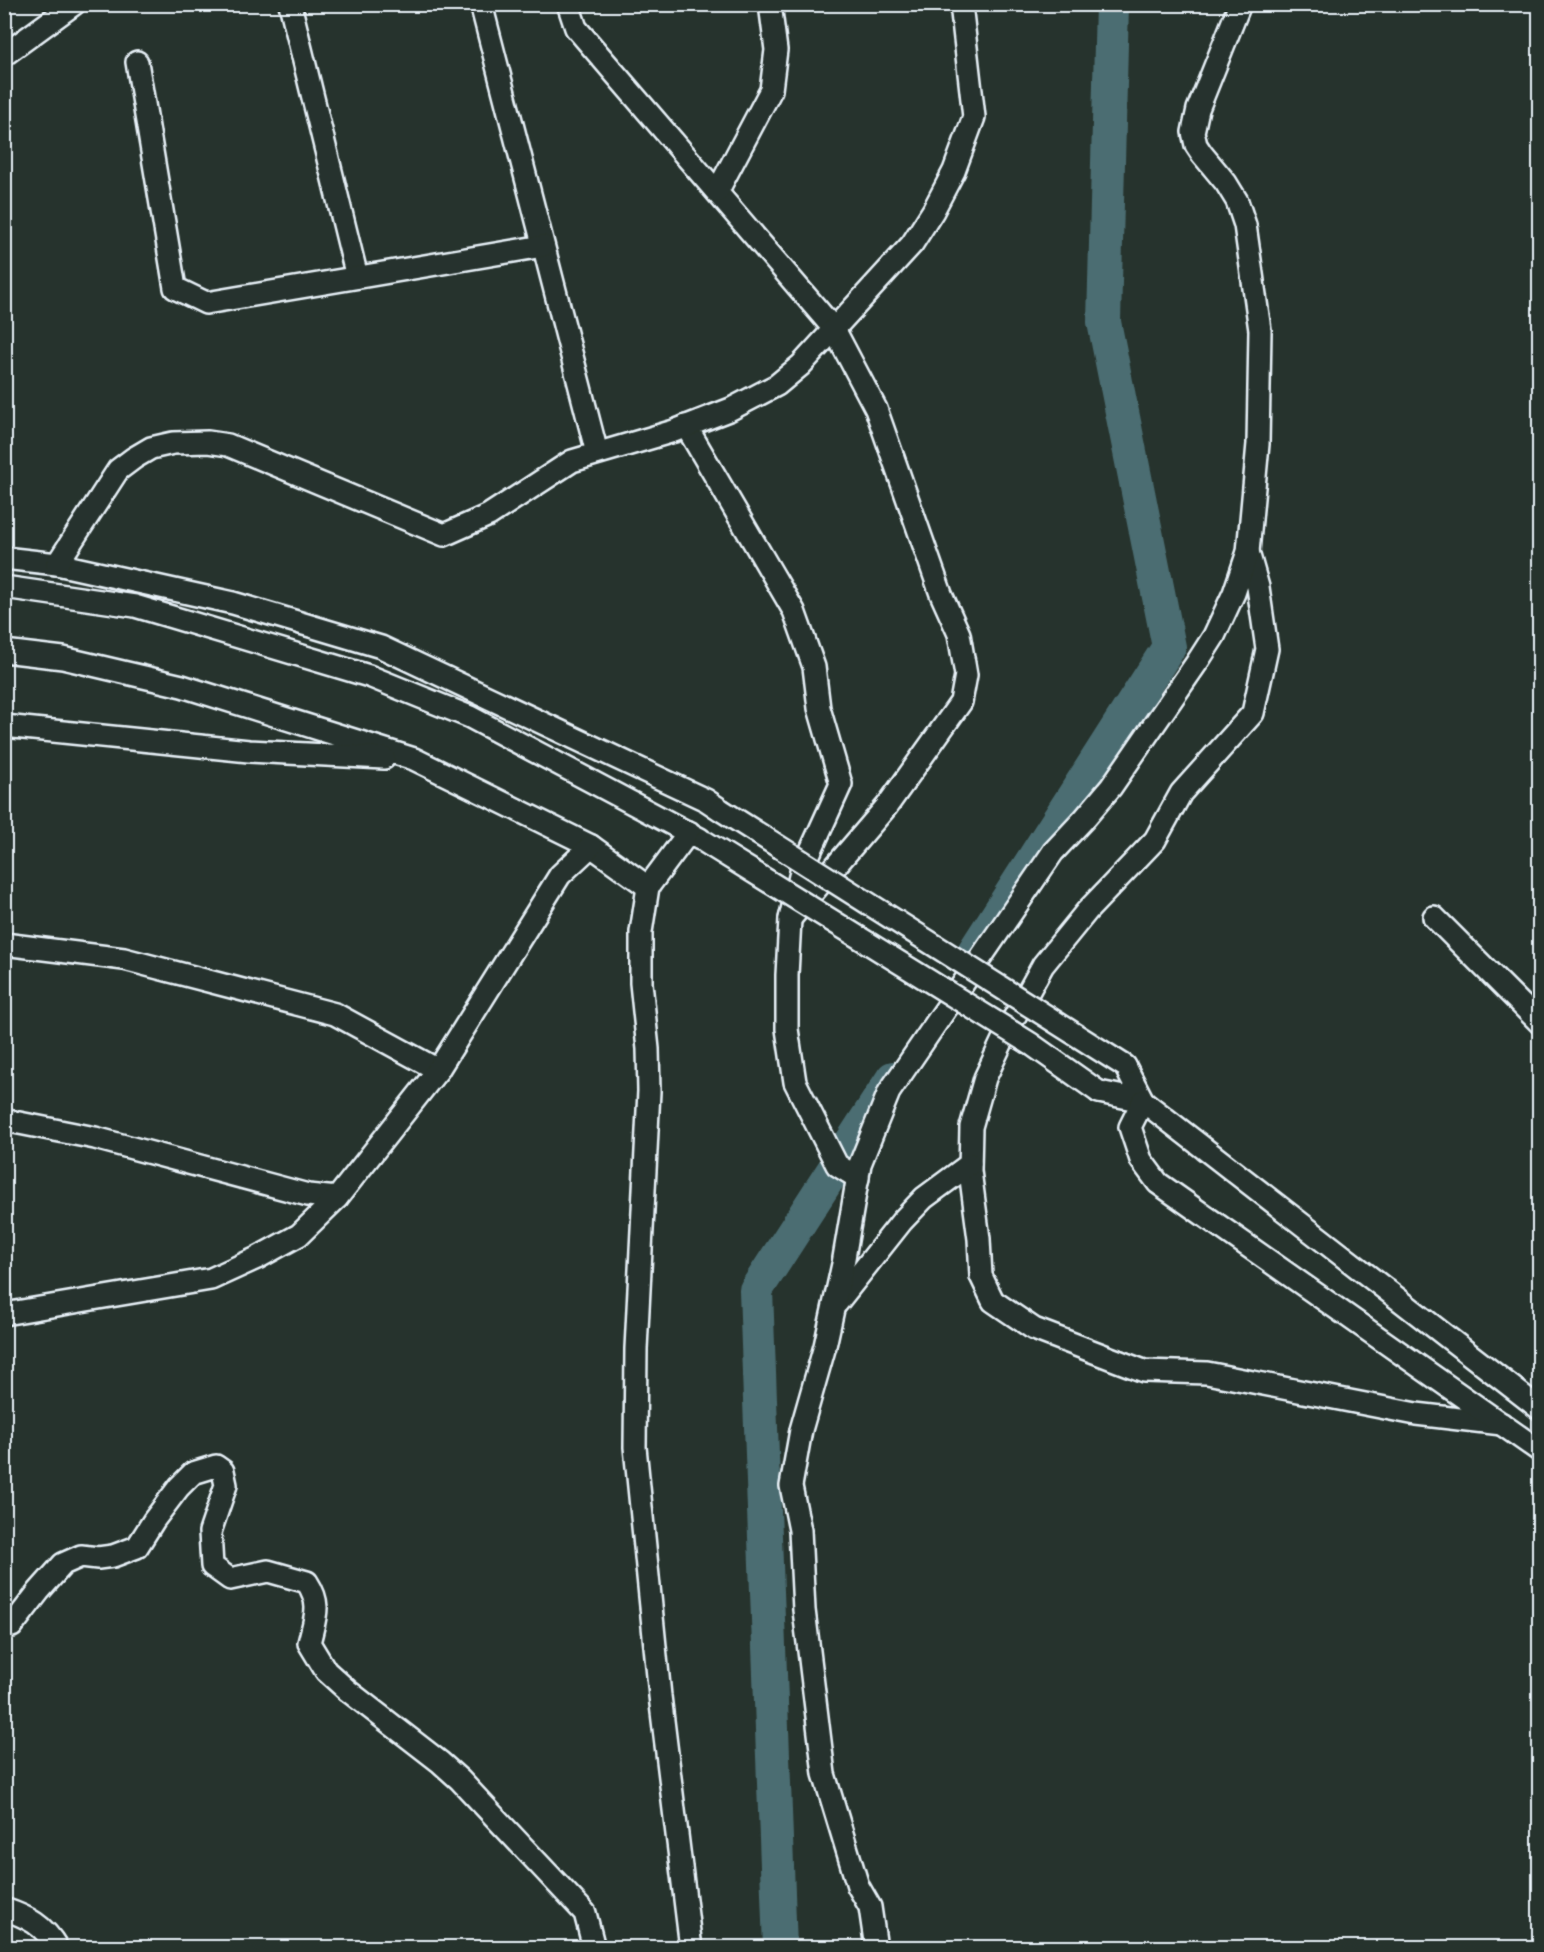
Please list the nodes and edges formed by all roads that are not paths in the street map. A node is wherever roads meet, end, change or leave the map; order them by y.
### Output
1 (74, 4) edge
2 (290, 4) edge
3 (481, 4) edge
4 (568, 4) edge
5 (771, 4) edge
6 (961, 4) edge
7 (1240, 4) edge
8 (4, 55) edge
9 (137, 62) dead end
10 (717, 192) junction
11 (543, 246) junction
12 (357, 277) junction
13 (834, 329) junction
14 (686, 426) junction
15 (597, 453) junction
16 (1248, 552) junction
17 (4, 558) edge
18 (57, 564) junction
19 (4, 587) edge
20 (4, 651) edge
21 (4, 726) edge
22 (414, 759) junction
23 (697, 837) junction
24 (591, 846) junction
25 (648, 887) junction
26 (1434, 917) dead end
27 (790, 919) junction
28 (4, 944) edge
29 (1539, 1023) edge
30 (438, 1070) junction
31 (1143, 1101) junction
32 (4, 1120) edge
33 (970, 1164) junction
34 (858, 1178) junction
35 (337, 1198) junction
36 (833, 1308) junction
37 (4, 1314) edge
38 (1539, 1409) edge
39 (1502, 1424) junction
40 (1539, 1451) edge
41 (12, 1626) dead end
42 (4, 1909) edge
43 (57, 1947) edge
44 (594, 1947) edge
45 (691, 1947) edge
46 (876, 1947) edge

1 - 8 street
2 - 12 street
3 - 11 street
4 - 10 street
5 - 10 street
6 - 13 street
7 - 16 street
9 - 12 street
10 - 13 street
11 - 12 street
11 - 15 street
13 - 14 street
13 - 27 street
14 - 15 street
14 - 27 street
15 - 18 street
16 - 33 street
16 - 34 street
17 - 18 street
18 - 31 street, bridge
19 - 23 street
20 - 22 street
21 - 22 street
22 - 24 street
23 - 25 street
23 - 31 street, bridge
24 - 25 street
24 - 30 street
25 - 45 street
26 - 29 street
27 - 34 street
28 - 30 street
30 - 35 street
31 - 38 street
31 - 39 street
32 - 35 street
33 - 36 street
33 - 39 street
34 - 36 street
35 - 37 street
36 - 46 street
39 - 40 street
41 - 44 street
42 - 43 street

